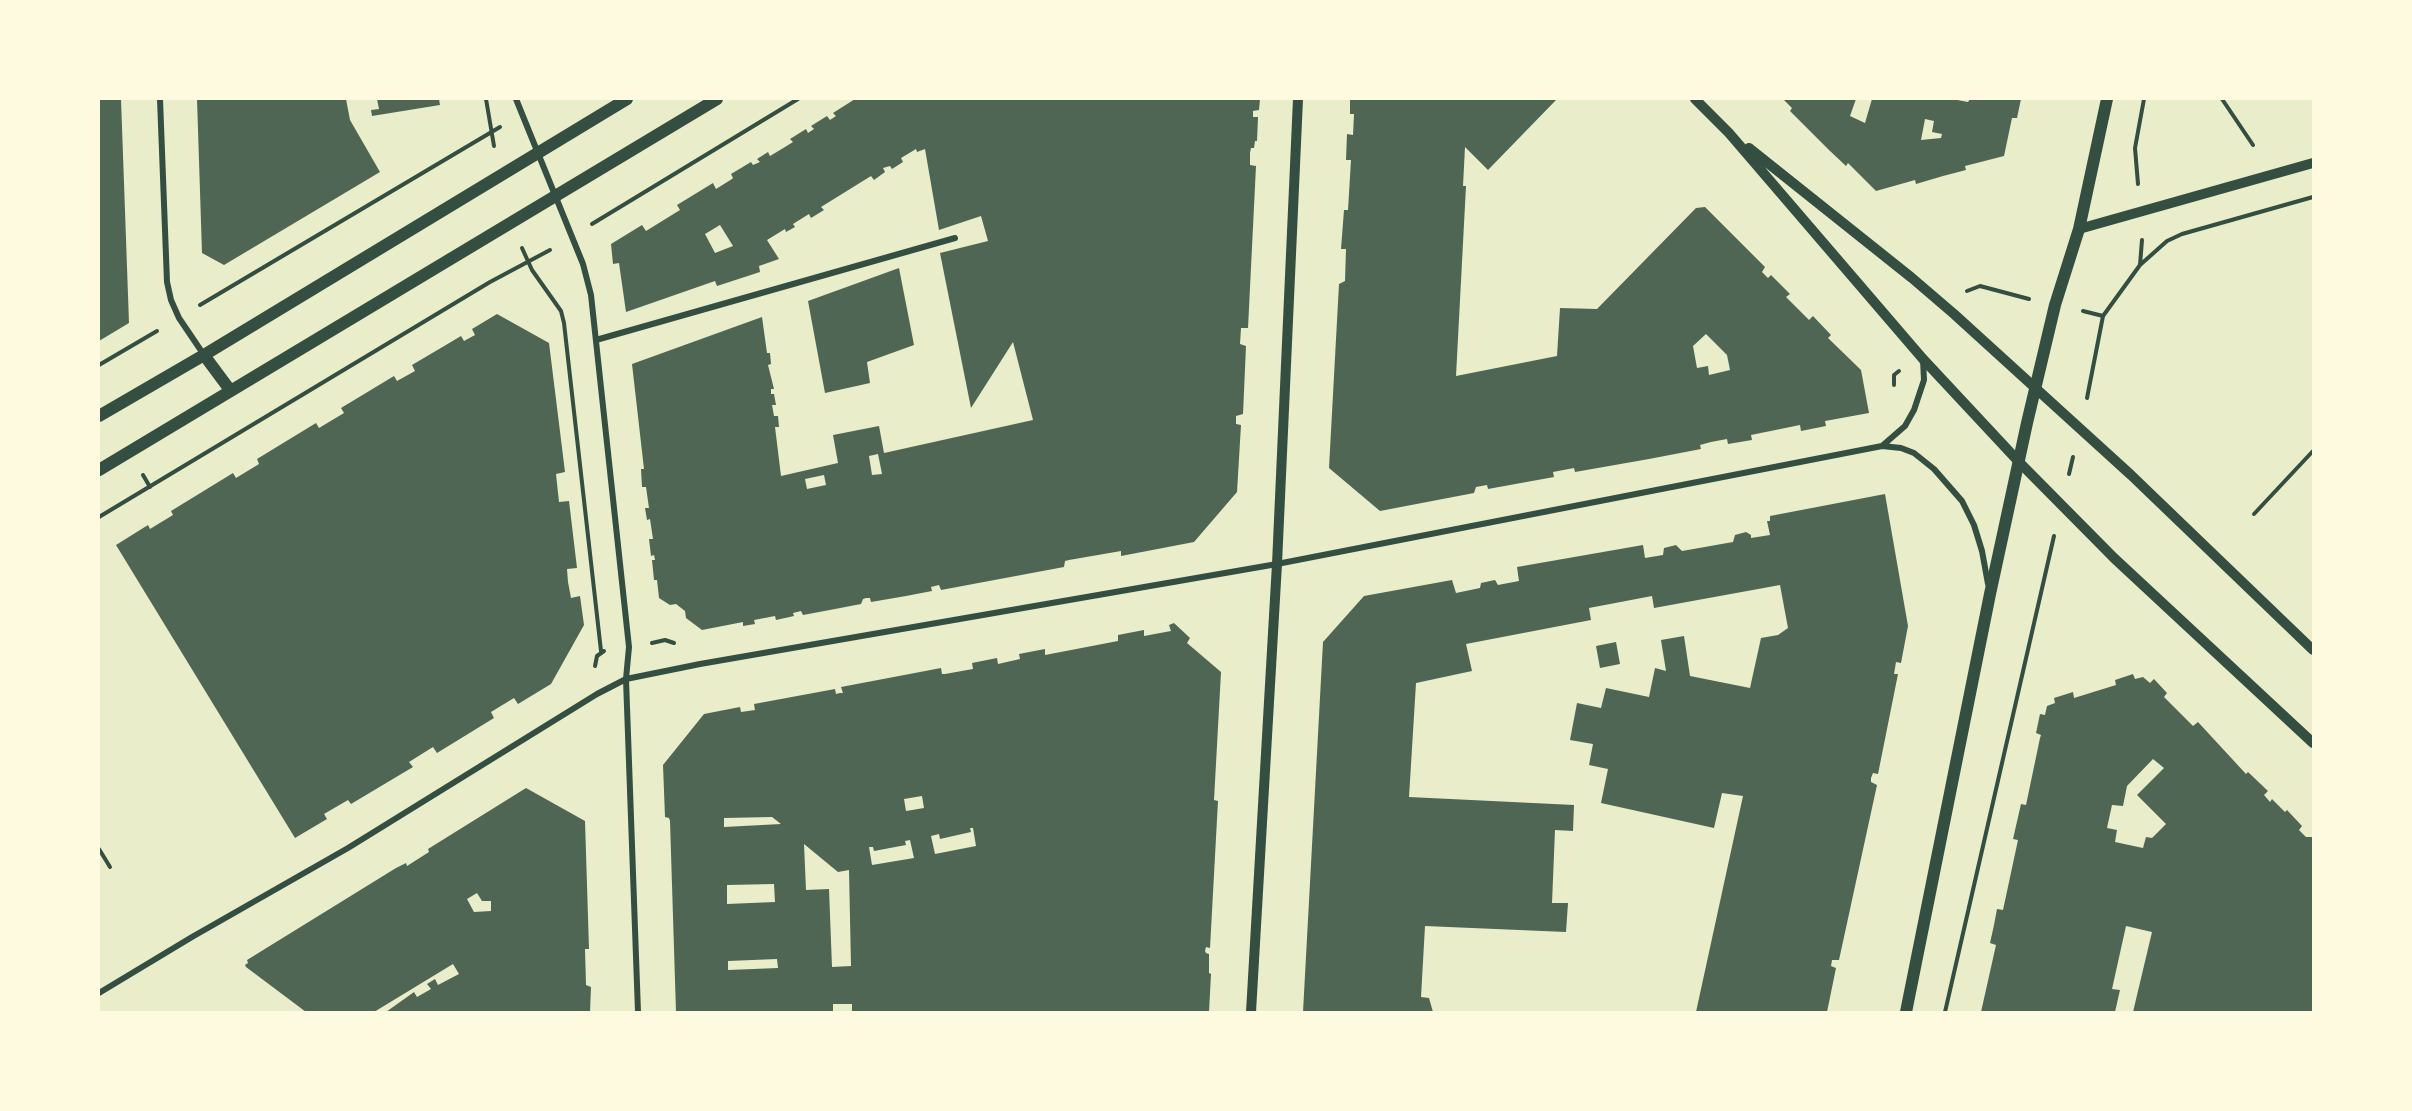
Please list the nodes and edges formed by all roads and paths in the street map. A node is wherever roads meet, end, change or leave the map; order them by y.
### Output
1 (160, 99) edge
2 (486, 99) edge
3 (516, 99) edge
4 (627, 99) edge
5 (717, 99) edge
6 (798, 99) edge
7 (1298, 99) edge
8 (1695, 99) edge
9 (2107, 99) edge
10 (2144, 99) edge
11 (2222, 99) edge
12 (1729, 133) junction
13 (2253, 145) dead end
14 (2135, 148) dead end
15 (537, 154) junction
16 (2313, 163) edge
17 (555, 196) junction
18 (2313, 197) edge
19 (588, 226) dead end
20 (2079, 229) junction
21 (955, 238) dead end
22 (2142, 239) dead end
23 (552, 249) dead end
24 (527, 262) junction
25 (2140, 265) junction
26 (222, 291) dead end
27 (2055, 305) junction
28 (1954, 314) junction
29 (2103, 316) junction
30 (596, 340) junction
31 (140, 341) dead end
32 (204, 355) junction
33 (1921, 356) junction
34 (99, 365) edge
35 (2035, 388) junction
36 (230, 390) junction
37 (2089, 391) dead end
38 (1896, 394) dead end
39 (99, 416) edge
40 (1882, 446) junction
41 (2313, 451) edge
42 (2073, 454) dead end
43 (2020, 464) junction
44 (99, 470) edge
45 (2067, 483) dead end
46 (2254, 514) dead end
47 (99, 517) edge
48 (2054, 535) dead end
49 (1277, 564) junction
50 (1990, 594) junction
51 (2313, 650) edge
52 (601, 651) dead end
53 (626, 679) junction
54 (2313, 743) edge
55 (99, 849) edge
56 (110, 867) dead end
57 (99, 993) edge
58 (638, 1012) edge
59 (1251, 1012) edge
60 (1906, 1012) edge
61 (1946, 1012) edge

1 - 32 street
2 - 26 path
3 - 15 street
4 - 15 main road
5 - 17 main road
6 - 19 path
7 - 49 street
8 - 12 street
9 - 20 main road
10 - 14 path
11 - 13 path
12 - 28 street
12 - 33 street
15 - 17 street
15 - 32 main road
16 - 20 street
17 - 30 street
17 - 36 main road
18 - 25 path
20 - 27 main road
21 - 30 street
22 - 25 path
23 - 24 path
24 - 47 path
24 - 52 path
25 - 29 path
27 - 28 path
27 - 29 path
27 - 35 main road
28 - 35 street
29 - 37 path
30 - 53 street
31 - 34 path
32 - 36 main road
32 - 39 main road
33 - 38 path
33 - 40 street
33 - 43 street
35 - 43 main road
35 - 51 street
36 - 44 main road
40 - 49 street
40 - 50 street
41 - 46 path
42 - 45 path
43 - 50 main road
43 - 54 street
48 - 61 path
49 - 53 street
49 - 59 street
50 - 60 main road
53 - 57 street
53 - 58 street
55 - 56 path

